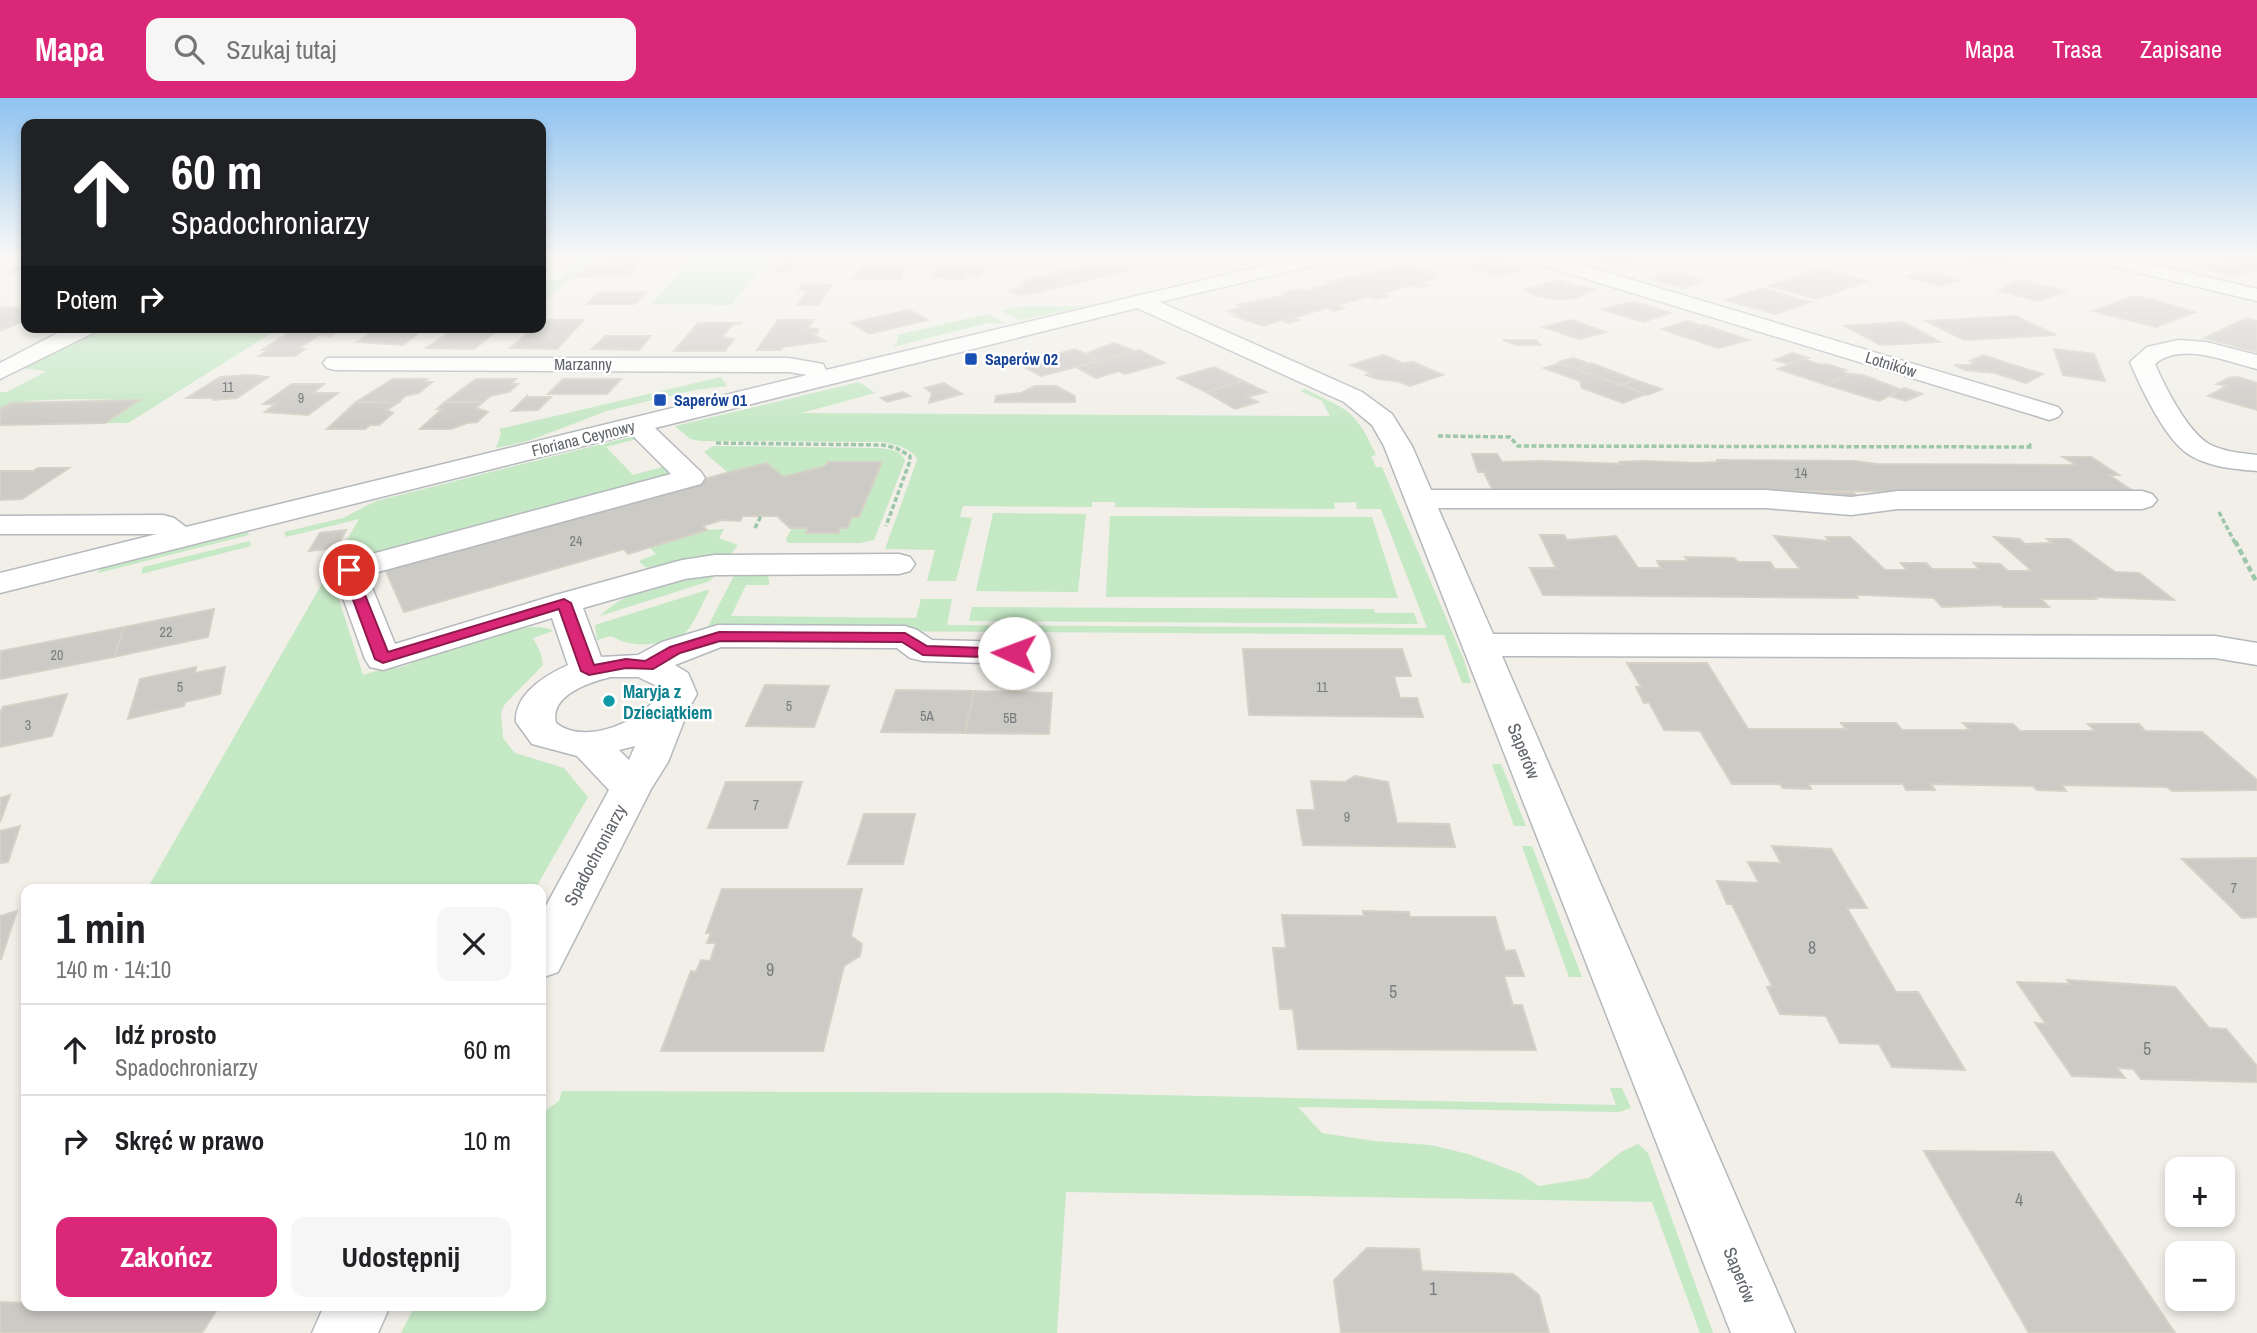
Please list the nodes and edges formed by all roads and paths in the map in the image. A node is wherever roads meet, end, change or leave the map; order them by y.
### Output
1 (1093, 314) edge
2 (1168, 314) edge
3 (1722, 314) edge
4 (75, 333) edge
5 (2257, 362) edge
6 (335, 363) dead end
7 (0, 372) edge
8 (829, 377) junction
9 (2049, 412) dead end
10 (637, 425) junction
11 (2023, 439) dead end
12 (711, 443) dead end
13 (1398, 446) junction
14 (2257, 463) edge
15 (1421, 499) junction
16 (2142, 500) dead end
17 (2219, 512) dead end
18 (0, 525) edge
19 (883, 533) dead end
20 (181, 538) junction
21 (899, 564) dead end
22 (0, 583) edge
23 (2257, 583) edge
24 (564, 603) junction
25 (1480, 645) junction
26 (1014, 653) dead end
27 (2257, 654) edge
28 (647, 666) junction
29 (589, 671) junction
30 (670, 709) junction
31 (583, 744) junction
32 (630, 789) junction
33 (546, 949) edge
34 (355, 1311) edge
35 (344, 1333) edge
36 (1763, 1333) edge

1 - 8 street, Floriana Ceynowy
2 - 13 street, Saperów
3 - 9 street, Lotników
4 - 7 street
5 - 14 street
6 - 8 street, Marzanny
8 - 10 street, Floriana Ceynowy
10 - 20 street, Floriana Ceynowy
10 - 24 street
11 - 13 path
12 - 19 path
13 - 15 street, Saperów
15 - 16 street
15 - 25 street, Saperów
17 - 23 path
18 - 20 street
20 - 22 street, Floriana Ceynowy
21 - 24 street
24 - 29 street
25 - 27 street
25 - 36 street, Saperów
26 - 28 street
28 - 29 street, Spadochroniarzy
28 - 30 street, Spadochroniarzy
29 - 31 street, Spadochroniarzy
30 - 31 street, Spadochroniarzy
30 - 32 street, Spadochroniarzy
31 - 32 street, Spadochroniarzy
32 - 33 street, Spadochroniarzy
34 - 35 street

